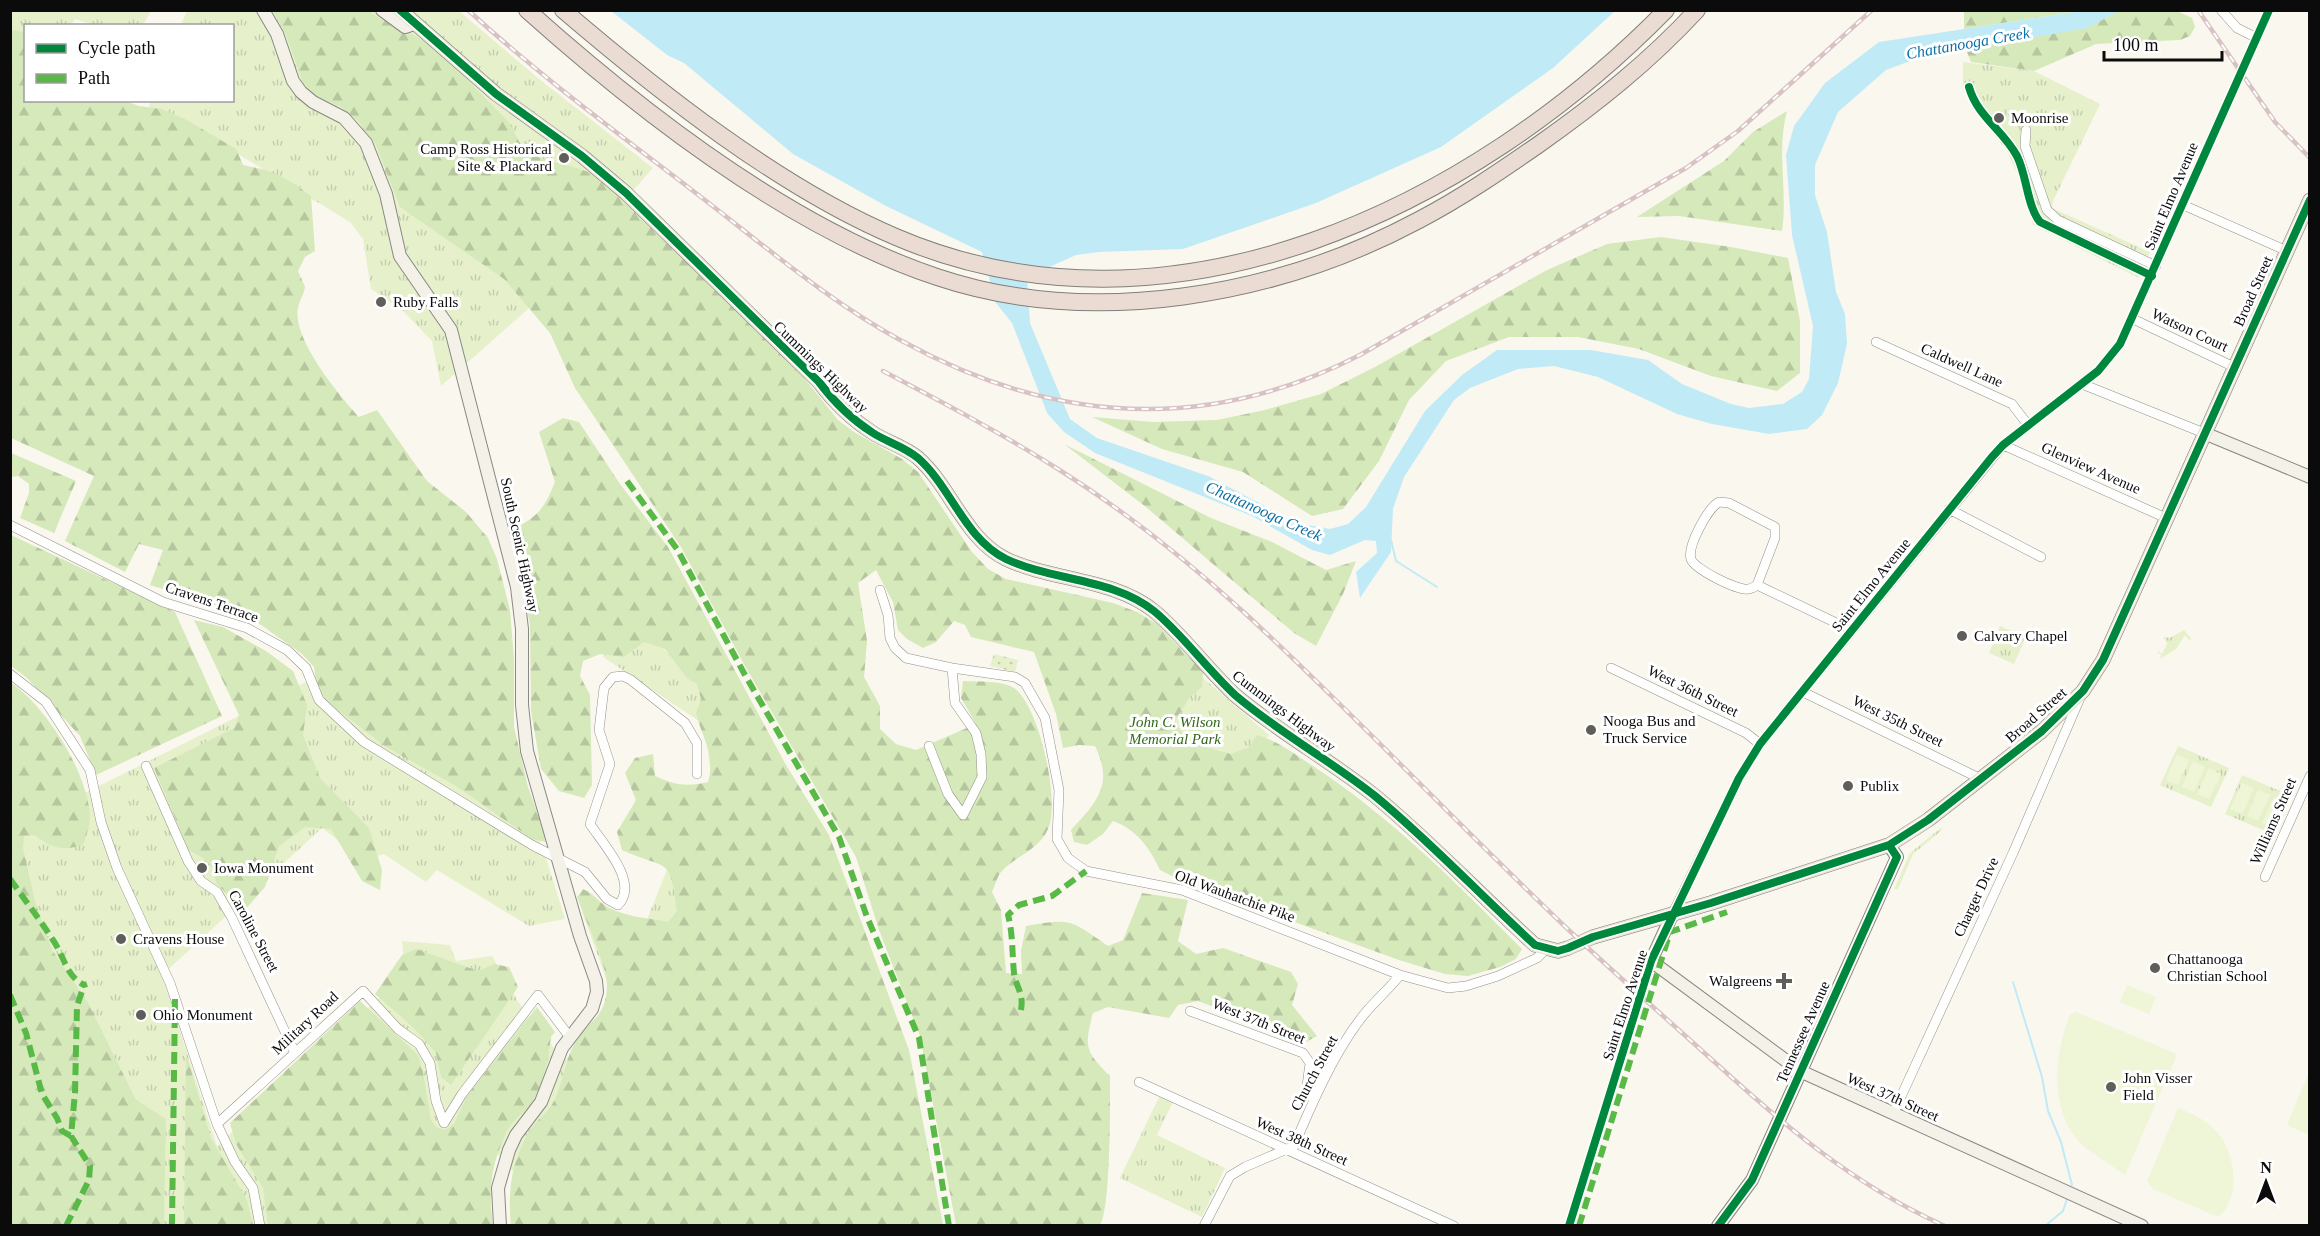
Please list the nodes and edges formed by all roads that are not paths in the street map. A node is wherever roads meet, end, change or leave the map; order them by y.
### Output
1 (263, 10) edge
2 (382, 10) edge
3 (400, 10) edge
4 (527, 10) edge
5 (563, 10) edge
6 (1666, 10) edge
7 (1697, 10) edge
8 (2221, 10) edge
9 (2269, 10) edge
10 (414, 24) junction
11 (2257, 38) junction
12 (2026, 130) dead end
13 (2310, 200) edge
14 (2181, 204) junction
15 (2287, 250) junction
16 (2156, 266) junction
17 (2133, 319) junction
18 (1876, 342) dead end
19 (2234, 367) junction
20 (2082, 384) junction
21 (2028, 425) junction
22 (2204, 433) junction
23 (2003, 445) junction
24 (2310, 477) edge
25 (1949, 509) junction
26 (2166, 518) junction
27 (10, 525) edge
28 (2041, 557) dead end
29 (1757, 585) junction
30 (880, 590) dead end
31 (1851, 630) junction
32 (952, 668) junction
33 (1611, 668) dead end
34 (10, 674) edge
35 (2083, 691) junction
36 (1803, 692) junction
37 (1760, 744) junction
38 (929, 746) dead end
39 (146, 766) dead end
40 (697, 774) dead end
41 (2310, 776) edge
42 (1979, 778) junction
43 (1889, 845) junction
44 (557, 855) junction
45 (2265, 877) dead end
46 (1673, 914) junction
47 (1546, 949) junction
48 (1651, 961) junction
49 (1400, 975) junction
50 (1190, 1011) dead end
51 (569, 1036) junction
52 (295, 1053) junction
53 (1800, 1071) junction
54 (1139, 1082) dead end
55 (1313, 1099) junction
56 (1893, 1114) junction
57 (217, 1124) junction
58 (1285, 1149) junction
59 (1205, 1225) edge
60 (260, 1226) edge
61 (500, 1226) edge
62 (1454, 1226) edge
63 (1569, 1226) edge
64 (1718, 1226) edge
65 (2142, 1226) edge

1 - 44 main road, South Scenic Highway
2 - 10 main road
3 - 10 main road, Cummings Highway
4 - 7 highway
5 - 6 highway
8 - 11 street
9 - 11 street, Saint Elmo Avenue
10 - 47 main road, Cummings Highway
11 - 14 street, Saint Elmo Avenue
12 - 16 street
13 - 15 main road, Broad Street
14 - 15 street
14 - 16 street, Saint Elmo Avenue
15 - 19 main road, Broad Street
16 - 17 street, Saint Elmo Avenue
17 - 19 street, Watson Court
17 - 20 street, Saint Elmo Avenue
18 - 21 street, Caldwell Lane
19 - 22 main road, Broad Street
20 - 21 street, Saint Elmo Avenue
20 - 22 street
21 - 23 street, Saint Elmo Avenue
22 - 24 main road
22 - 26 main road, Broad Street
23 - 25 street, Saint Elmo Avenue
23 - 26 street, Glenview Avenue
25 - 28 street
25 - 31 street, Saint Elmo Avenue
26 - 35 main road, Broad Street
27 - 44 street, Cravens Terrace
29 - 29 street
29 - 31 street
30 - 32 street, Old Wauhatchie Pike
31 - 36 street, Saint Elmo Avenue
32 - 38 street
32 - 49 street, Old Wauhatchie Pike
33 - 37 street, West 36th Street
34 - 57 street
35 - 42 main road, Broad Street
35 - 56 street, Charger Drive
36 - 37 street, Saint Elmo Avenue
36 - 42 street, West 35th Street
37 - 46 street, Saint Elmo Avenue
39 - 52 street, Caroline Street
40 - 44 street, Cravens Terrace
41 - 45 street, Williams Street
42 - 43 main road, Broad Street
43 - 46 main road, Broad Street
43 - 53 main road, Tennessee Avenue
44 - 51 main road, South Scenic Highway
46 - 47 main road, Broad Street
46 - 48 main road, Saint Elmo Avenue
47 - 49 street, Old Wauhatchie Pike
48 - 53 main road, West 37th Street
48 - 63 street, Saint Elmo Avenue
49 - 55 street, Church Street
50 - 55 street, West 37th Street
51 - 52 street, Military Road
51 - 61 main road, South Scenic Highway
52 - 57 street, Military Road
53 - 56 main road, West 37th Street
53 - 64 main road, Tennessee Avenue
54 - 58 street, West 38th Street
55 - 58 street, Church Street
56 - 65 main road, West 37th Street
57 - 60 street
58 - 59 street, Church Street
58 - 62 street, West 38th Street

